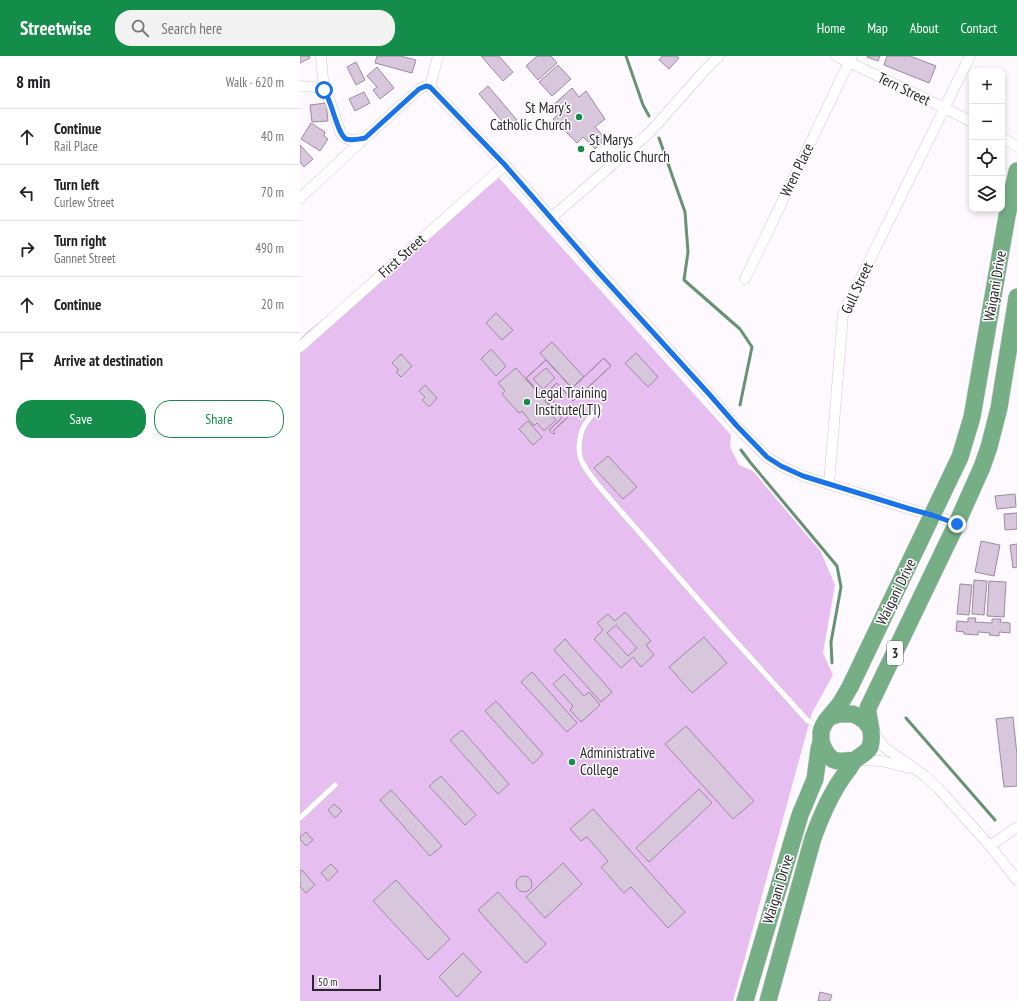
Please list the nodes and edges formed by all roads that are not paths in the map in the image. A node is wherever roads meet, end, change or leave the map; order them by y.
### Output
1 (321, 56) edge
2 (438, 56) edge
3 (719, 56) edge
4 (836, 56) edge
5 (970, 56) edge
6 (850, 59) edge
7 (300, 86) edge
8 (430, 87) junction
9 (324, 90) junction
10 (945, 108) junction
11 (969, 120) edge
12 (365, 138) junction
13 (1005, 140) edge
14 (1017, 146) edge
15 (505, 165) junction
16 (1017, 171) edge
17 (300, 198) edge
18 (551, 218) junction
19 (745, 279) dead end
20 (1017, 297) edge
21 (300, 348) edge
22 (600, 407) dead end
23 (829, 484) junction
24 (932, 515) junction
25 (957, 524) junction
26 (824, 729) junction
27 (871, 729) junction
28 (855, 760) junction
29 (916, 770) junction
30 (335, 785) dead end
31 (300, 818) edge
32 (1017, 827) edge
33 (990, 846) junction
34 (1017, 880) edge
35 (745, 1001) edge
36 (768, 1001) edge

1 - 9 street
2 - 8 street
3 - 18 street
4 - 6 street, Tern Street
5 - 10 street, Gull Street
6 - 10 street, Tern Street
6 - 19 street, Wren Place
7 - 9 street
8 - 12 street
8 - 15 street
9 - 12 street
10 - 11 street, Tern Street
10 - 23 street, Gull Street
12 - 17 street
13 - 14 street
15 - 18 street
15 - 21 street, First Street
16 - 24 highway, Waigani Drive / 3
18 - 23 street
20 - 25 highway, Waigani Drive / 3
22 - 26 lane
23 - 24 street
24 - 25 street
24 - 26 highway, Waigani Drive / 3
25 - 27 highway, Waigani Drive / 3
26 - 27 highway
26 - 28 highway
26 - 35 highway, Waigani Drive / 3
27 - 28 highway, Waigani Drive / 3
27 - 29 street
28 - 29 street
28 - 36 highway, Waigani Drive / 3
29 - 33 street
30 - 31 lane
32 - 33 street
33 - 34 street

